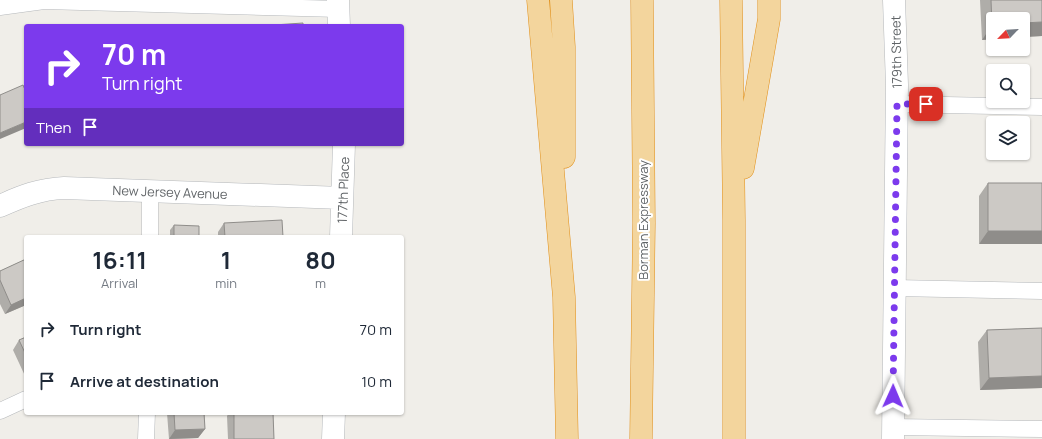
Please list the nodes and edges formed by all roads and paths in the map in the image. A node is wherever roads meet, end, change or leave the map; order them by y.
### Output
1 (538, 0) edge
2 (561, 0) edge
3 (642, 0) edge
4 (731, 0) edge
5 (769, 0) edge
6 (894, 0) edge
7 (0, 6) edge
8 (339, 12) edge
9 (897, 104) junction
10 (1042, 107) edge
11 (344, 146) edge
12 (150, 191) junction
13 (342, 198) junction
14 (0, 206) edge
15 (734, 220) junction
16 (150, 235) edge
17 (341, 235) edge
18 (894, 288) junction
19 (1042, 291) edge
20 (564, 297) junction
21 (24, 400) edge
22 (0, 411) edge
23 (147, 415) edge
24 (334, 415) edge
25 (1033, 432) edge
26 (893, 433) edge
27 (146, 439) edge
28 (333, 439) edge
29 (567, 439) edge
30 (641, 439) edge
31 (734, 439) edge

1 - 20 highway
2 - 20 highway
3 - 30 highway, Borman Expressway
4 - 15 highway
5 - 15 highway
6 - 9 street, 179th Street
7 - 8 lane
9 - 10 lane
9 - 18 street, 179th Street
11 - 13 street, 177th Place
12 - 13 street, New Jersey Avenue
12 - 14 street, New Jersey Avenue
12 - 16 lane
13 - 17 street, 177th Place
15 - 31 highway
18 - 19 lane
18 - 26 street, 179th Street
20 - 29 highway
21 - 22 lane
23 - 27 lane
24 - 28 street
25 - 26 lane

